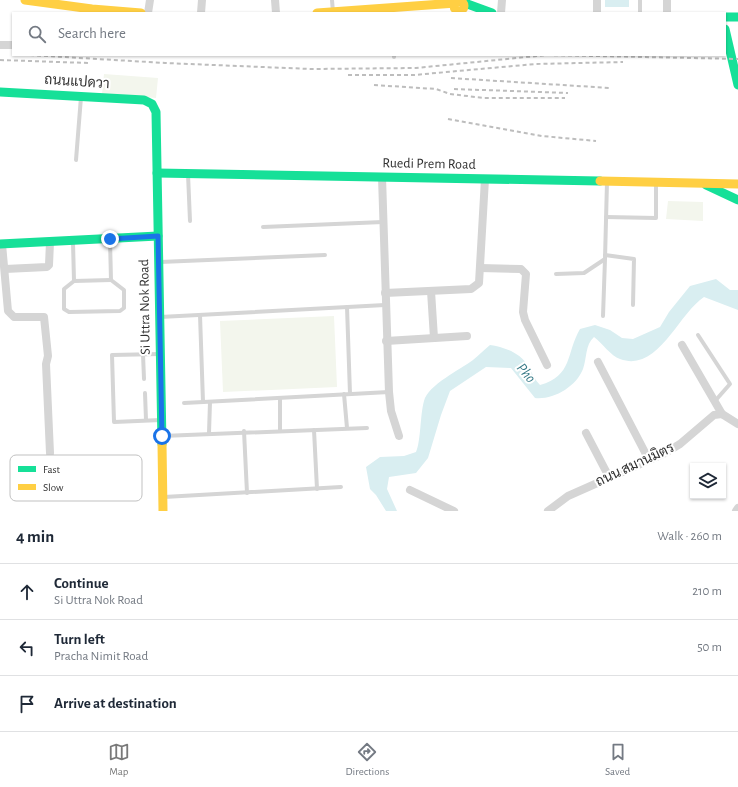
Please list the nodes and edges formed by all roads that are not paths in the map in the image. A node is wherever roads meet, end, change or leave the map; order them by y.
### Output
1 (26, 0) edge
2 (150, 0) edge
3 (202, 0) edge
4 (275, 0) edge
5 (332, 0) edge
6 (502, 0) edge
7 (597, 0) edge
8 (640, 0) edge
9 (667, 0) edge
10 (460, 4) edge
11 (398, 6) edge
12 (92, 7) edge
13 (133, 12) edge
14 (148, 12) edge
15 (201, 12) edge
16 (276, 12) edge
17 (333, 12) edge
18 (475, 12) edge
19 (488, 12) edge
20 (502, 12) edge
21 (597, 12) edge
22 (640, 12) edge
23 (667, 12) edge
24 (726, 33) edge
25 (0, 45) edge
26 (12, 45) edge
27 (738, 85) edge
28 (0, 92) edge
29 (81, 97) junction
30 (152, 104) joint
31 (76, 160) dead end
32 (157, 173) junction
33 (188, 174) junction
34 (382, 177) junction
35 (485, 179) junction
36 (607, 181) junction
37 (656, 182) junction
38 (700, 182) junction
39 (738, 184) edge
40 (738, 200) edge
41 (606, 216) junction
42 (190, 221) dead end
43 (383, 222) junction
44 (264, 227) dead end
45 (158, 236) junction
46 (110, 239) junction
47 (73, 241) junction
48 (50, 242) junction
49 (1, 244) edge
50 (325, 255) dead end
51 (605, 257) junction
52 (158, 262) junction
53 (480, 268) junction
54 (5, 269) junction
55 (556, 274) dead end
56 (111, 280) junction
57 (74, 281) junction
58 (431, 291) junction
59 (385, 293) junction
60 (4, 301) edge
61 (385, 305) junction
62 (633, 305) dead end
63 (347, 307) junction
64 (200, 315) junction
65 (603, 316) dead end
66 (160, 317) junction
67 (698, 335) dead end
68 (466, 336) dead end
69 (434, 338) junction
70 (386, 341) junction
71 (682, 345) dead end
72 (143, 354) junction
73 (160, 354) junction
74 (598, 362) dead end
75 (547, 365) dead end
76 (144, 379) dead end
77 (389, 392) junction
78 (145, 393) dead end
79 (344, 394) junction
80 (350, 394) junction
81 (280, 398) junction
82 (715, 401) junction
83 (203, 402) junction
84 (210, 402) junction
85 (184, 403) dead end
86 (722, 414) junction
87 (146, 420) junction
88 (161, 420) junction
89 (738, 424) edge
90 (347, 428) junction
91 (367, 428) dead end
92 (314, 430) junction
93 (244, 431) junction
94 (280, 431) junction
95 (209, 433) junction
96 (586, 433) dead end
97 (162, 436) junction
98 (399, 436) dead end
99 (50, 453) dead end
100 (649, 460) junction
101 (610, 477) junction
102 (341, 488) dead end
103 (317, 489) junction
104 (410, 490) dead end
105 (247, 493) junction
106 (163, 497) junction
107 (738, 508) edge
108 (164, 511) edge
109 (454, 511) edge
110 (548, 511) edge
111 (736, 511) edge

1 - 12 street
2 - 14 street
3 - 15 street
4 - 16 street
5 - 17 lane
6 - 20 street
7 - 21 street
8 - 22 lane
9 - 23 street
10 - 11 street
10 - 18 street
10 - 19 street
11 - 17 street
12 - 13 street
24 - 27 street
25 - 26 street
28 - 29 street, ถนนแปดวา
29 - 30 street, ถนนแปดวา
29 - 31 lane
30 - 32 street, Si Uttra Nok Road
32 - 33 street, Ruedi Prem Road
32 - 45 street, Si Uttra Nok Road
33 - 34 street, Ruedi Prem Road
33 - 42 lane
34 - 35 street, Ruedi Prem Road
34 - 43 street
35 - 36 street, Ruedi Prem Road
35 - 53 street
36 - 37 street, Ruedi Prem Road
36 - 41 lane
37 - 38 street, Ruedi Prem Road
37 - 41 lane
38 - 39 street, Ruedi Prem Road
38 - 40 street, Ruedi Prem Road
41 - 51 lane
43 - 44 lane
43 - 59 street
45 - 46 street
45 - 52 street, Si Uttra Nok Road
46 - 47 street
46 - 56 lane
47 - 48 street
47 - 57 lane
48 - 49 street
48 - 54 street
49 - 54 street
50 - 52 lane
51 - 55 lane
51 - 62 lane
51 - 65 lane
52 - 66 street, Si Uttra Nok Road
53 - 58 street
53 - 75 street
54 - 60 street
56 - 57 lane
56 - 57 lane
58 - 59 street
58 - 69 street
59 - 61 street
60 - 99 street
61 - 63 lane
61 - 70 street
63 - 64 lane
63 - 80 lane
64 - 66 lane
64 - 83 lane
66 - 73 street, Si Uttra Nok Road
67 - 82 lane
68 - 69 street
69 - 70 street
70 - 77 street
71 - 82 street
72 - 73 lane
72 - 76 lane
72 - 87 lane
73 - 88 street, Si Uttra Nok Road
74 - 100 street
77 - 80 lane
77 - 98 street
78 - 87 lane
79 - 80 lane
79 - 81 lane
79 - 90 lane
81 - 84 lane
81 - 94 lane
82 - 86 street
83 - 84 lane
83 - 85 lane
84 - 95 lane
86 - 89 street
86 - 100 street, ถนน สมานมิตร
87 - 88 lane
88 - 97 street, Si Uttra Nok Road
90 - 91 lane
90 - 92 lane
92 - 94 lane
92 - 103 lane
93 - 94 lane
93 - 95 lane
93 - 105 lane
95 - 97 lane
96 - 101 street
97 - 106 street, Si Uttra Nok Road
100 - 101 street, ถนน สมานมิตร
101 - 110 street, ถนน สมานมิตร
102 - 103 lane
103 - 105 lane
104 - 109 street
105 - 106 lane
106 - 108 street, Si Uttra Nok Road
107 - 111 street

